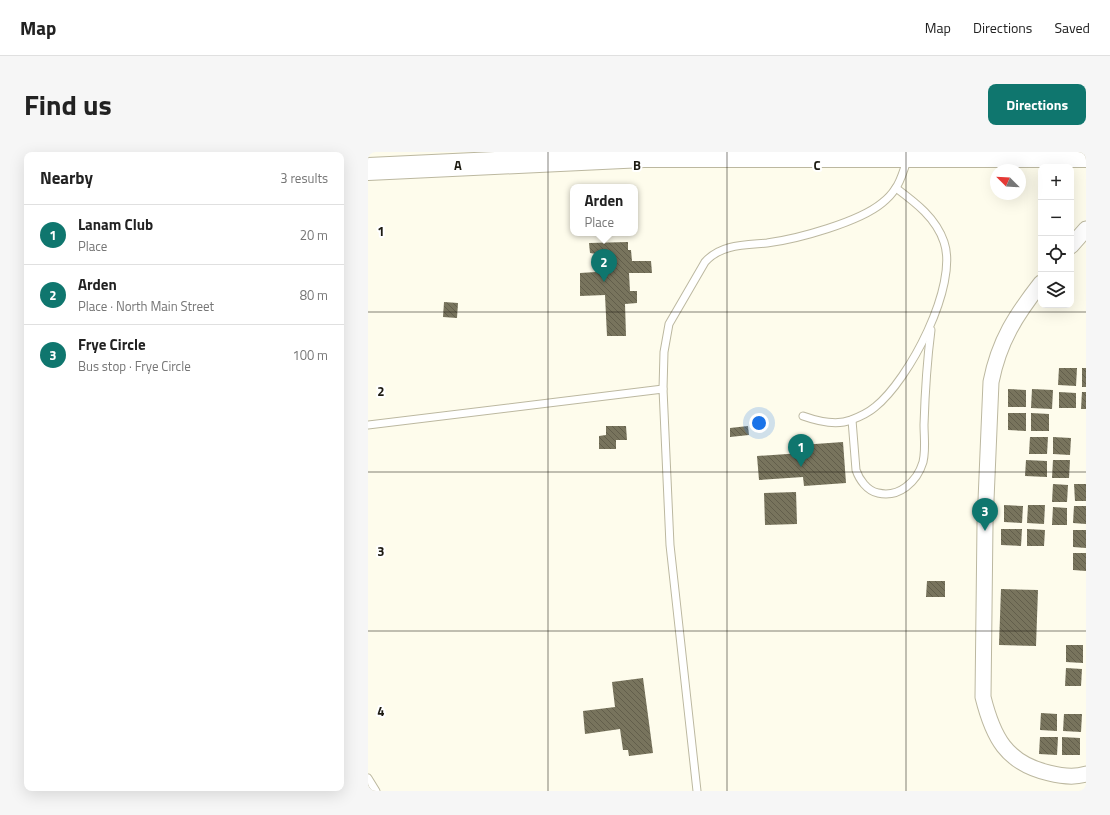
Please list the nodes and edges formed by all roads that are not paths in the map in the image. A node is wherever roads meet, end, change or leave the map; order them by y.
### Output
1 (909, 156) junction
2 (1086, 156) edge
3 (368, 169) edge
4 (896, 188) junction
5 (1086, 229) edge
6 (1074, 243) edge
7 (1038, 287) edge
8 (933, 317) junction
9 (663, 389) junction
10 (803, 416) dead end
11 (852, 420) junction
12 (368, 425) edge
13 (1086, 774) edge
14 (368, 778) edge
15 (376, 791) edge
16 (697, 791) edge

1 - 2 main road
1 - 3 main road
1 - 4 lane
4 - 8 lane
4 - 9 lane
5 - 6 street
7 - 13 street
8 - 11 lane
8 - 11 lane
9 - 12 lane
9 - 16 lane
10 - 11 lane
14 - 15 lane

